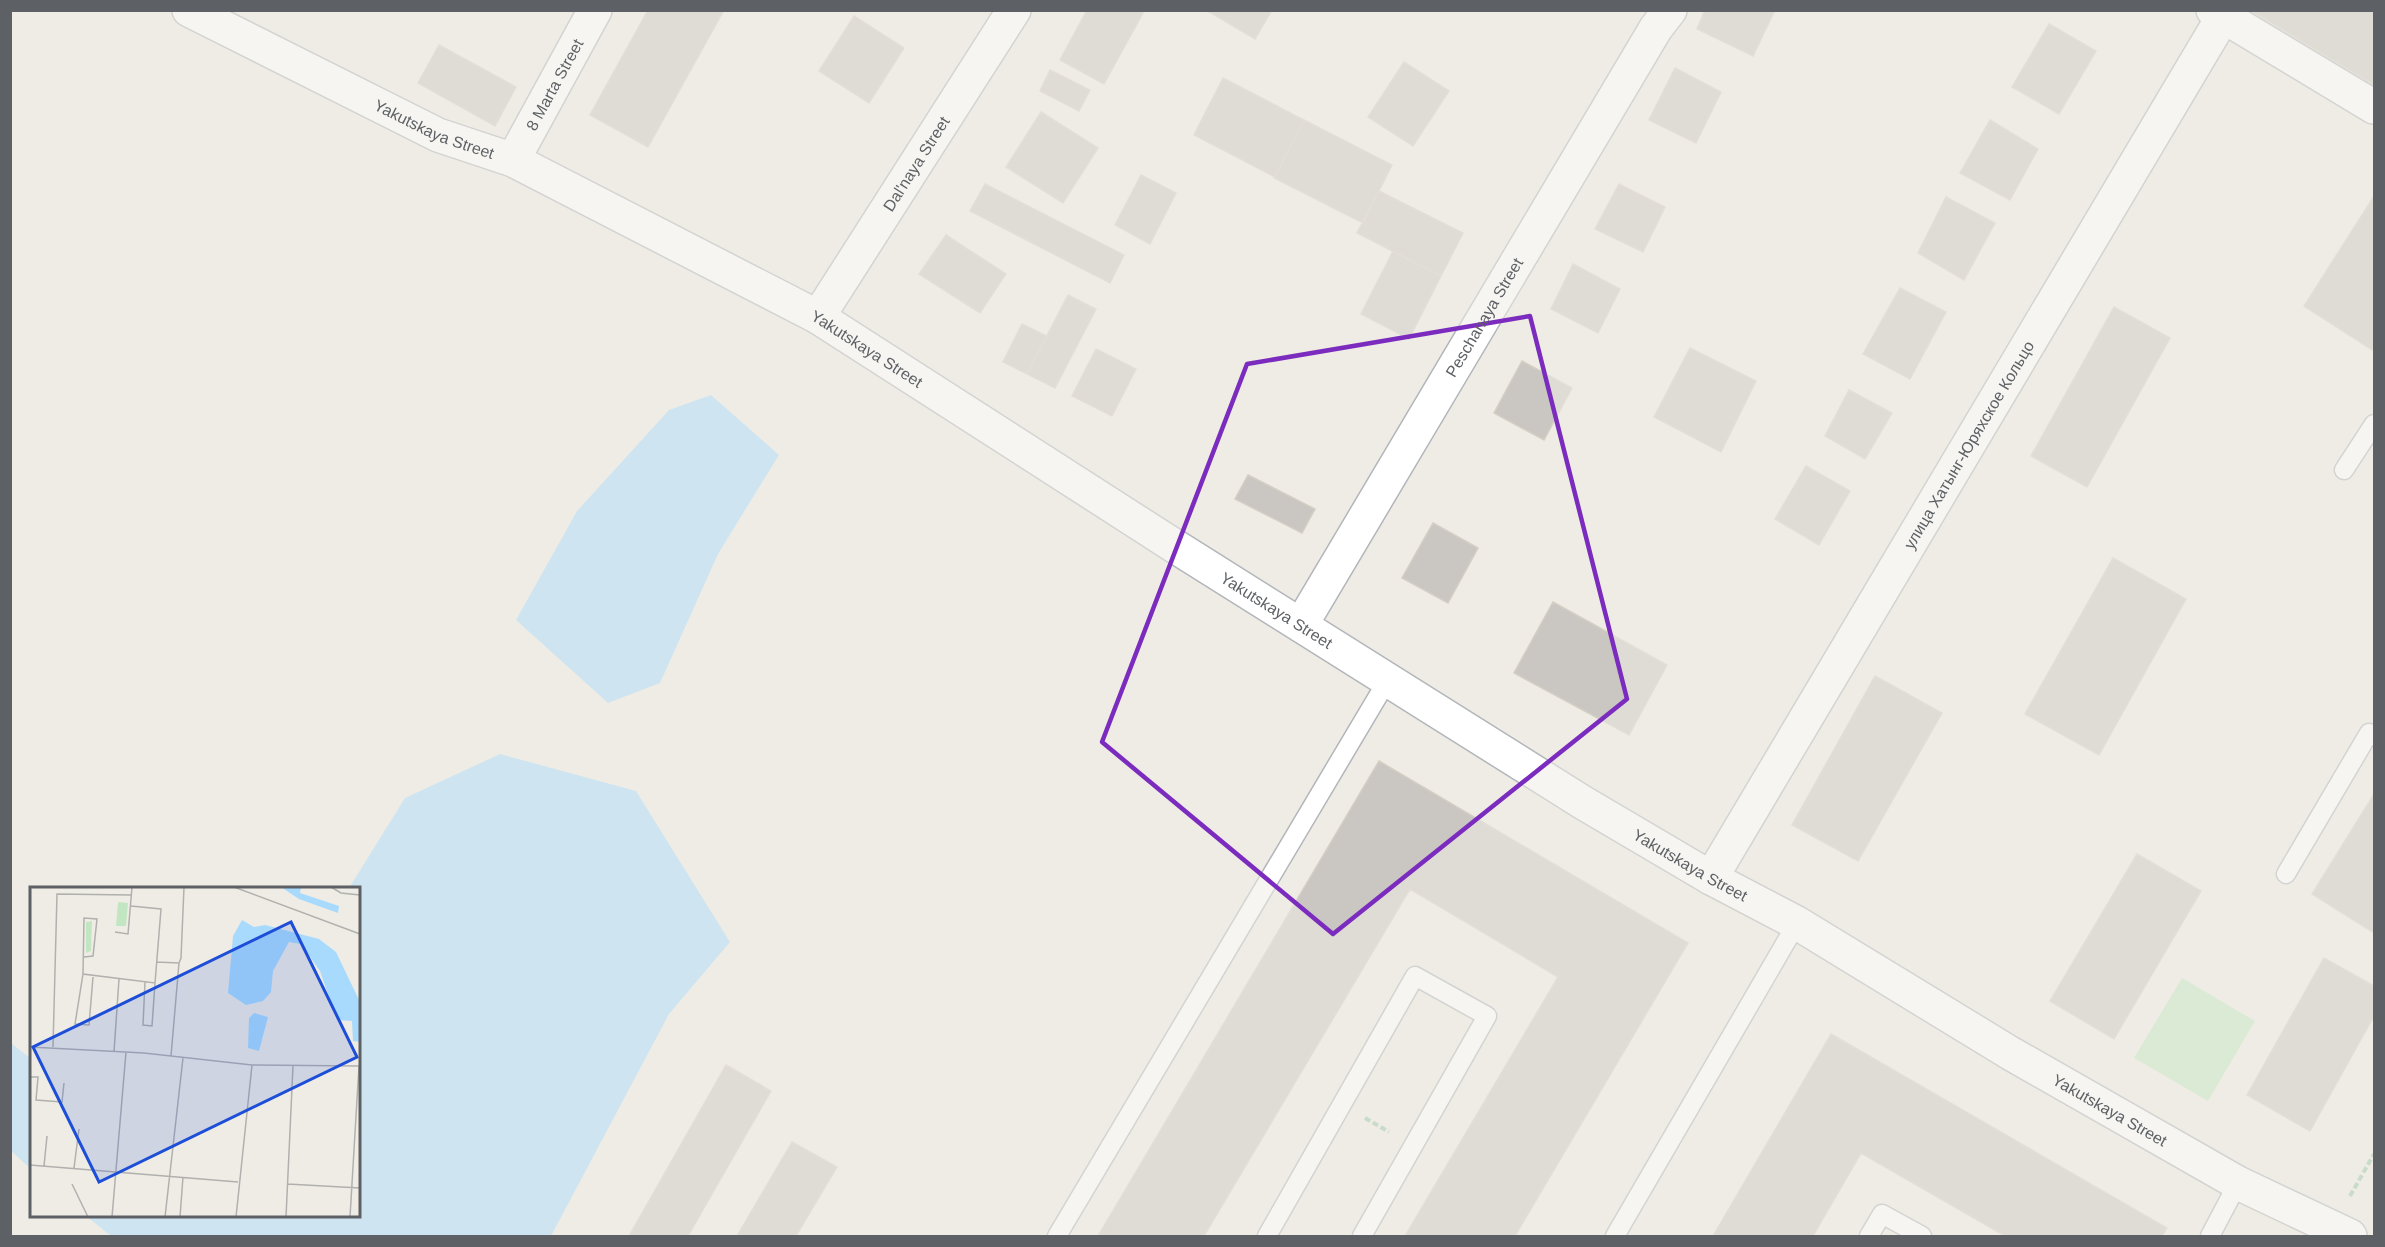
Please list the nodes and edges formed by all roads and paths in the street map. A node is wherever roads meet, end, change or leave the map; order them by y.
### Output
1 (189, 10) edge
2 (595, 10) edge
3 (1014, 10) edge
4 (1670, 10) edge
5 (2221, 13) edge
6 (2374, 107) edge
7 (513, 160) junction
8 (818, 317) junction
9 (2374, 424) edge
10 (2344, 470) dead end
11 (1301, 625) junction
12 (1387, 681) junction
13 (2374, 736) edge
14 (2286, 874) dead end
15 (1711, 878) junction
16 (1797, 923) junction
17 (1342, 1104) junction
18 (1413, 1146) junction
19 (2374, 1154) edge
20 (2238, 1184) junction
21 (2341, 1232) edge
22 (1056, 1236) edge
23 (1267, 1236) edge
24 (1362, 1236) edge
25 (1615, 1236) edge
26 (1869, 1236) edge
27 (1922, 1236) edge
28 (2210, 1236) edge

1 - 7 street, Yakutskaya Street
2 - 7 street, 8 Marta Street
3 - 8 street, Dal'naya Street
4 - 11 street, Peschanaya Street
5 - 6 street
5 - 15 street, улица Хатынг-Юряхское Кольцо
7 - 8 street, Yakutskaya Street
8 - 11 street, Yakutskaya Street
9 - 10 lane
11 - 12 street, Yakutskaya Street
12 - 15 street, Yakutskaya Street
12 - 22 lane
13 - 14 lane
15 - 16 street, Yakutskaya Street
16 - 20 street, Yakutskaya Street
16 - 25 lane
17 - 18 path
17 - 18 lane
17 - 23 lane
18 - 24 lane
19 - 21 path
20 - 21 street, Yakutskaya Street
20 - 28 lane
26 - 27 lane

